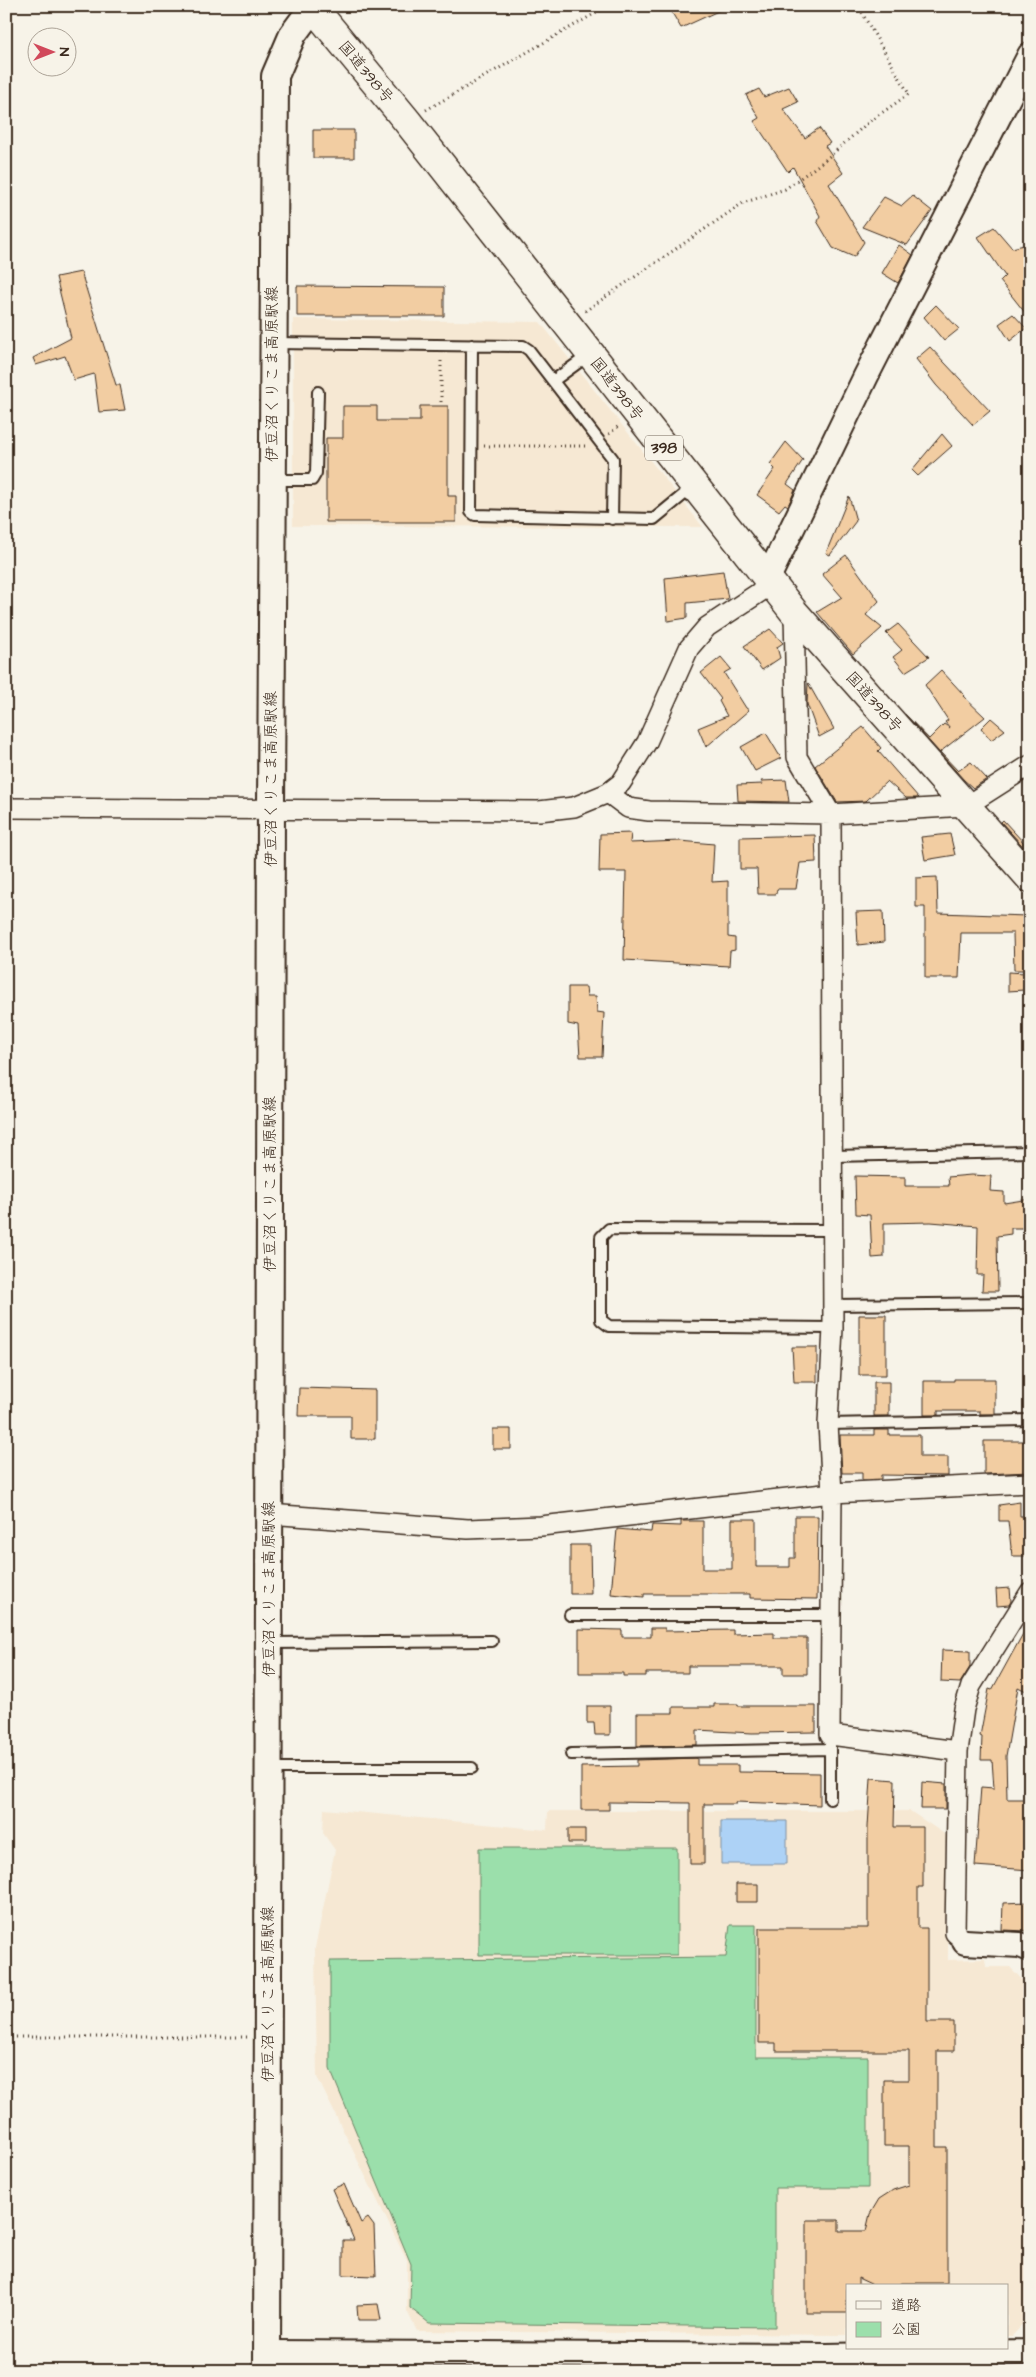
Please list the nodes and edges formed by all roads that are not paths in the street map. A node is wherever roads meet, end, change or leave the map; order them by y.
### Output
1 (312, 7) edge
2 (1030, 55) edge
3 (273, 343) junction
4 (472, 346) junction
5 (590, 354) junction
6 (553, 381) junction
7 (318, 392) dead end
8 (272, 480) junction
9 (694, 487) junction
10 (612, 519) junction
11 (767, 580) junction
12 (794, 612) junction
13 (1030, 765) edge
14 (608, 793) junction
15 (966, 806) junction
16 (6, 808) edge
17 (270, 808) junction
18 (831, 814) junction
19 (1030, 878) edge
20 (1030, 1152) edge
21 (832, 1156) junction
22 (832, 1230) junction
23 (1030, 1303) edge
24 (832, 1305) junction
25 (833, 1328) junction
26 (1030, 1420) edge
27 (828, 1424) junction
28 (1030, 1483) edge
29 (832, 1493) junction
30 (269, 1514) junction
31 (1030, 1592) edge
32 (570, 1615) dead end
33 (830, 1615) junction
34 (492, 1641) dead end
35 (269, 1642) junction
36 (830, 1742) junction
37 (958, 1751) junction
38 (571, 1754) dead end
39 (270, 1768) junction
40 (472, 1768) dead end
41 (830, 1799) dead end
42 (965, 1942) joint
43 (1030, 1949) edge
44 (1030, 2350) edge
45 (267, 2362) edge
46 (827, 2364) edge

1 - 3 main road, 伊豆沼くりこま高原駅線
1 - 5 highway, 国道398号 / 398
2 - 11 street
3 - 4 lane
3 - 8 main road, 伊豆沼くりこま高原駅線
4 - 6 lane
4 - 10 lane
5 - 6 lane
5 - 9 highway, 国道398号 / 398
6 - 10 lane
7 - 8 lane
8 - 17 main road, 伊豆沼くりこま高原駅線
9 - 10 lane
9 - 11 highway, 国道398号 / 398
11 - 12 highway, 国道398号 / 398
11 - 14 street
12 - 15 highway, 国道398号 / 398
12 - 18 street
13 - 15 street
14 - 17 street
14 - 18 street
15 - 18 street
15 - 19 highway, 国道398号 / 398
16 - 17 street
17 - 30 main road, 伊豆沼くりこま高原駅線
18 - 21 street
20 - 21 lane
21 - 22 street
22 - 24 street
22 - 25 lane
23 - 24 lane
24 - 25 street
25 - 27 street
26 - 27 lane
27 - 29 street
28 - 29 street
29 - 30 street
29 - 33 street
30 - 35 main road, 伊豆沼くりこま高原駅線
31 - 37 street
32 - 33 lane
33 - 36 street
34 - 35 lane
35 - 39 main road, 伊豆沼くりこま高原駅線
36 - 37 street
36 - 38 lane
36 - 41 lane
37 - 42 street
39 - 40 lane
39 - 45 main road, 伊豆沼くりこま高原駅線
42 - 43 street
44 - 46 street
45 - 46 street

